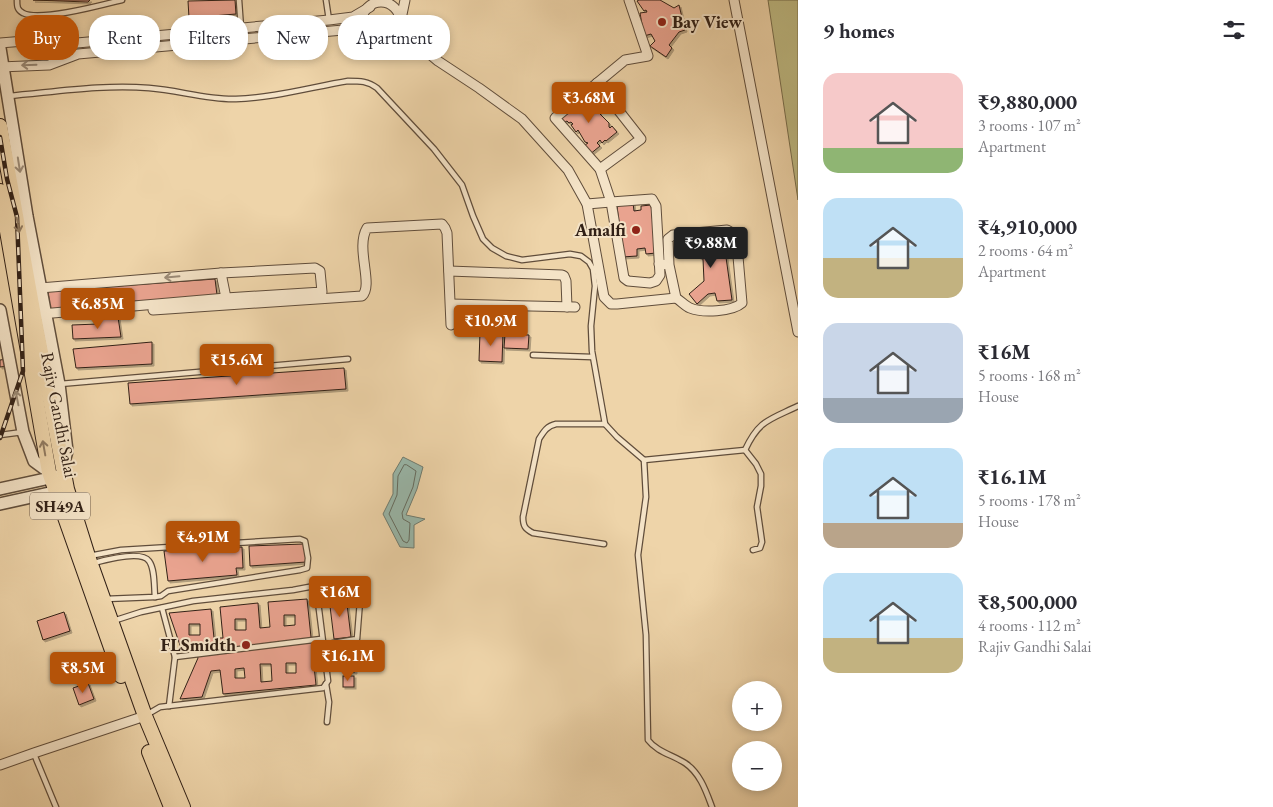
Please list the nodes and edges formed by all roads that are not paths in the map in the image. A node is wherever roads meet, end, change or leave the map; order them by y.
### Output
1 (17, 0) edge
2 (122, 0) edge
3 (239, 0) edge
4 (326, 0) edge
5 (404, 0) edge
6 (629, 0) edge
7 (734, 0) edge
8 (372, 4) edge
9 (240, 15) edge
10 (364, 15) edge
11 (398, 15) edge
12 (402, 15) edge
13 (330, 20) junction
14 (248, 27) edge
15 (338, 30) edge
16 (170, 34) edge
17 (248, 39) edge
18 (15, 41) edge
19 (0, 42) edge
20 (79, 42) edge
21 (170, 46) edge
22 (0, 48) edge
23 (79, 54) edge
24 (62, 60) edge
25 (438, 60) edge
26 (1, 67) edge
27 (597, 84) junction
28 (7, 96) junction
29 (0, 126) edge
30 (600, 169) junction
31 (0, 191) edge
32 (612, 202) junction
33 (587, 204) junction
34 (664, 264) junction
35 (449, 271) junction
36 (221, 273) junction
37 (40, 288) junction
38 (226, 298) junction
39 (676, 298) junction
40 (451, 304) junction
41 (0, 310) edge
42 (40, 317) junction
43 (1, 324) edge
44 (451, 325) dead end
45 (798, 332) edge
46 (533, 356) dead end
47 (592, 357) junction
48 (348, 359) dead end
49 (58, 384) junction
50 (798, 406) edge
51 (605, 424) junction
52 (23, 432) junction
53 (0, 435) edge
54 (745, 450) junction
55 (644, 460) junction
56 (56, 473) junction
57 (0, 489) edge
58 (61, 490) junction
59 (0, 504) edge
60 (604, 544) dead end
61 (753, 550) dead end
62 (86, 560) junction
63 (346, 580) dead end
64 (316, 586) junction
65 (155, 597) junction
66 (104, 599) junction
67 (360, 601) dead end
68 (162, 608) junction
69 (112, 622) junction
70 (321, 639) junction
71 (324, 652) junction
72 (175, 658) junction
73 (326, 684) junction
74 (169, 706) junction
75 (140, 717) junction
76 (328, 722) dead end
77 (34, 752) junction
78 (0, 766) edge
79 (56, 807) edge
80 (171, 807) edge
81 (183, 807) edge
82 (712, 807) edge

1 - 2 lane
3 - 9 lane
4 - 13 lane
5 - 12 street
6 - 27 street
7 - 45 street
8 - 10 street
8 - 11 street
8 - 13 street
13 - 14 street
15 - 17 street
16 - 20 street
18 - 19 street
21 - 23 street
22 - 26 street
24 -> 26 street
25 - 33 street
26 - 28 street
27 - 30 street
27 - 30 street
28 -> 37 street
28 - 47 lane
29 -> 42 main road, Rajiv Gandhi Salai / SH49A
30 - 32 street
56 -> 31 main road, Rajiv Gandhi Salai / SH49A
32 - 33 street
32 - 34 street
32 - 34 street
33 - 39 street
34 - 39 street
34 - 39 street
35 - 40 street
35 - 40 street
35 - 42 street
36 -> 37 street
36 - 38 street
36 - 38 street
37 - 42 street
38 - 42 street
40 - 44 street
41 - 43 street
42 - 49 street
42 - 56 main road, Rajiv Gandhi Salai / SH49A
52 -> 43 street
46 - 47 lane
47 - 51 lane
48 - 49 lane
49 - 56 street
50 - 54 lane
51 - 55 lane
51 - 60 lane
52 - 53 lane
52 - 56 street
54 - 55 lane
54 - 61 lane
55 - 82 lane
56 - 57 street
56 - 58 main road, Rajiv Gandhi Salai / SH49A
58 - 59 street
58 - 62 main road, Rajiv Gandhi Salai / SH49A
62 - 65 lane
62 - 65 lane
62 - 66 main road, Rajiv Gandhi Salai / SH49A
62 - 75 main road, Rajiv Gandhi Salai / SH49A
63 - 64 lane
64 - 68 lane
64 - 70 lane
65 - 66 lane
66 - 69 main road, Rajiv Gandhi Salai / SH49A
67 - 71 lane
68 - 69 lane
68 - 72 lane
69 - 75 main road, Rajiv Gandhi Salai / SH49A
70 - 71 lane
70 - 72 lane
71 - 73 lane
72 - 74 lane
73 - 74 lane
73 - 76 lane
74 - 75 lane
75 - 77 street
75 - 80 main road, Rajiv Gandhi Salai / SH49A
75 - 81 main road, Rajiv Gandhi Salai / SH49A
77 - 78 street
77 - 79 lane

